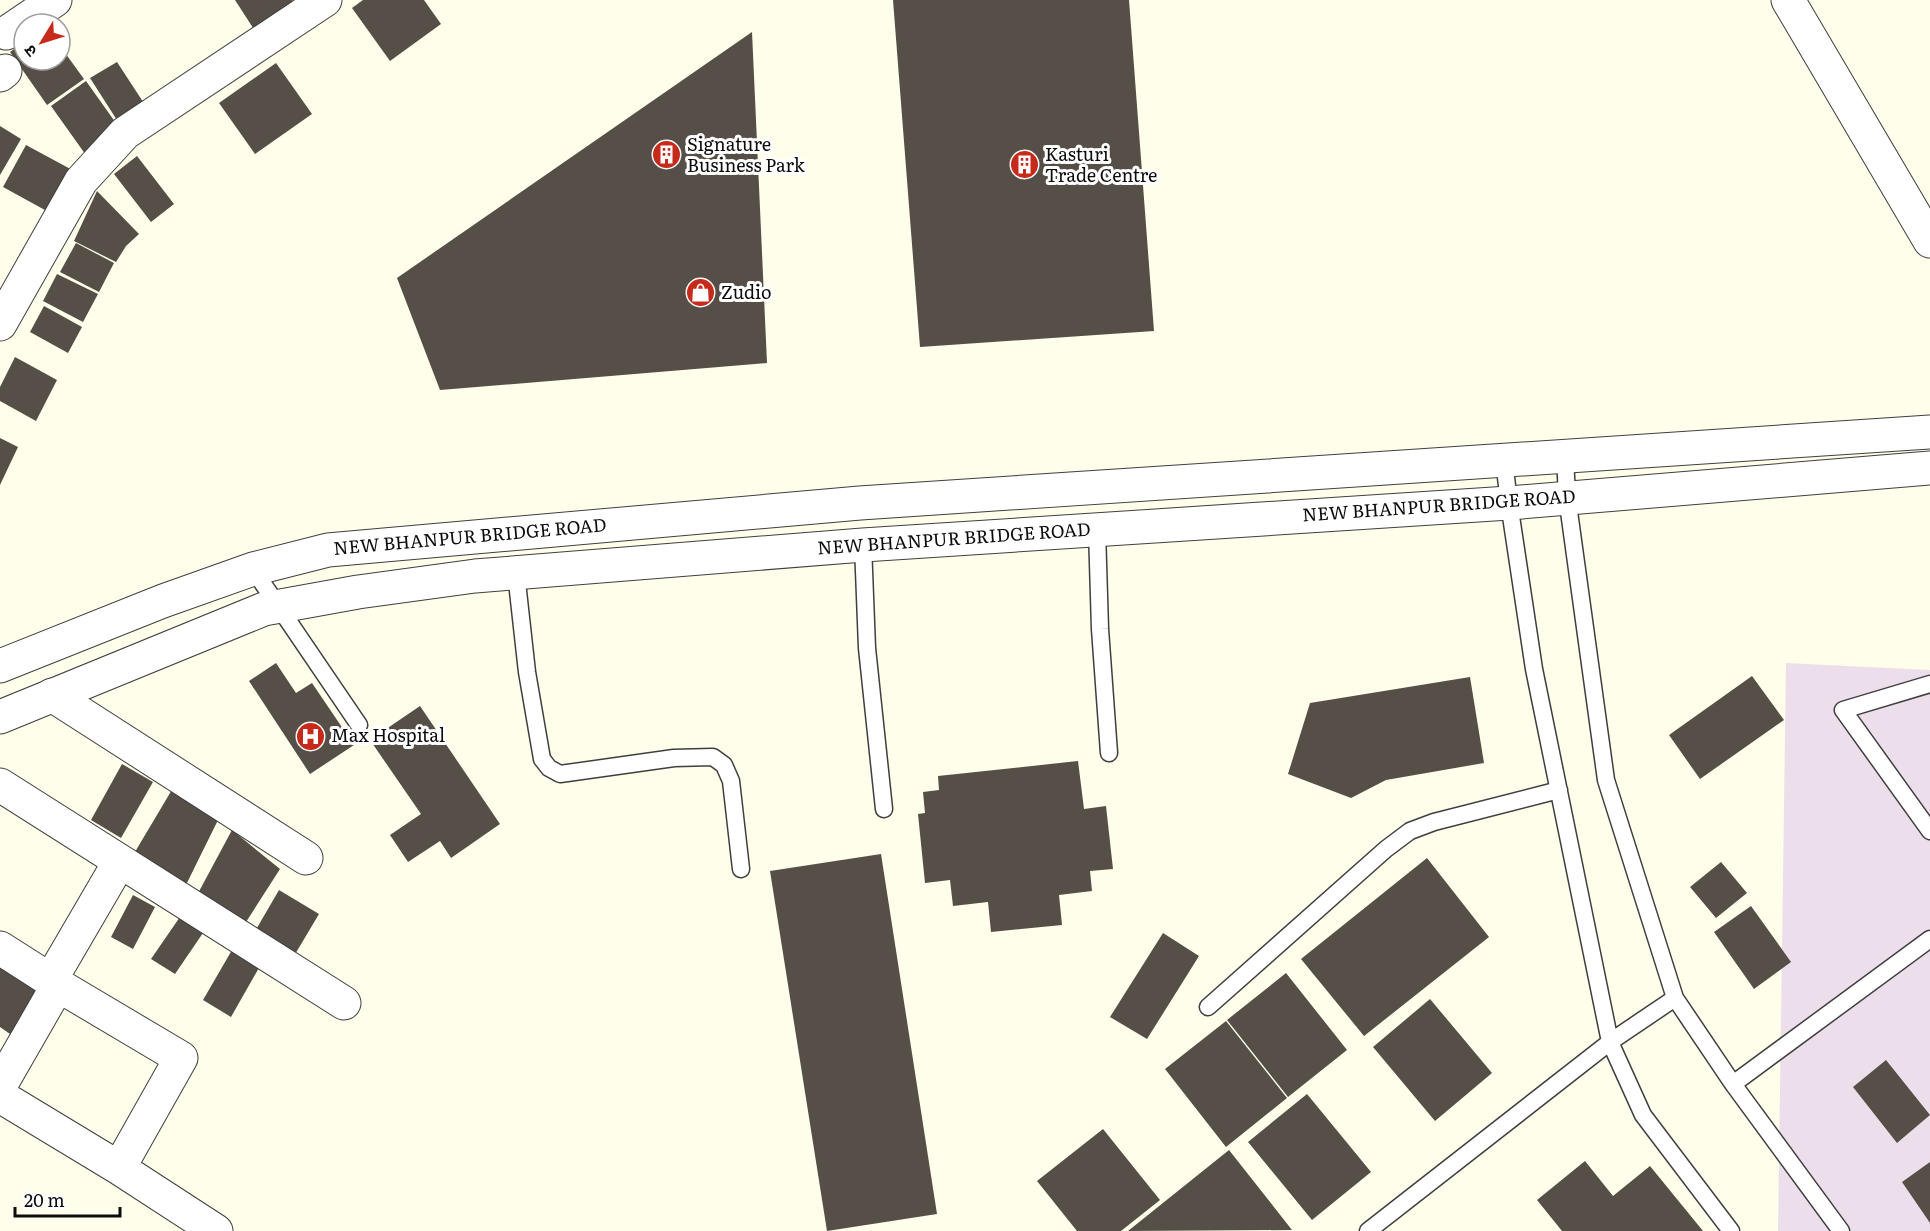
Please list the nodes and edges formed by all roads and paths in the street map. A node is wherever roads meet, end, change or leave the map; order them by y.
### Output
1 (55, 0) edge
2 (325, 0) edge
3 (1788, 0) edge
4 (6, 33) dead end
5 (1930, 241) edge
6 (0, 324) edge
7 (1930, 432) edge
8 (1565, 456) junction
9 (1504, 460) junction
10 (1930, 468) edge
11 (1567, 497) junction
12 (860, 503) junction
13 (1509, 503) junction
14 (1097, 530) junction
15 (863, 545) junction
16 (253, 569) junction
17 (516, 573) junction
18 (280, 606) junction
19 (0, 666) edge
20 (1930, 684) edge
21 (52, 695) junction
22 (0, 717) edge
23 (359, 725) dead end
24 (1109, 753) dead end
25 (0, 785) edge
26 (1559, 790) junction
27 (884, 809) dead end
28 (1930, 831) edge
29 (306, 858) dead end
30 (120, 861) junction
31 (741, 869) dead end
32 (1930, 939) edge
33 (0, 948) edge
34 (54, 983) junction
35 (1675, 998) junction
36 (345, 1004) dead end
37 (1208, 1007) dead end
38 (1610, 1042) junction
39 (1733, 1084) junction
40 (0, 1086) edge
41 (0, 1096) edge
42 (119, 1168) junction
43 (216, 1231) edge
44 (1368, 1231) edge
45 (1731, 1231) edge
46 (1841, 1231) edge

1 - 4 street
2 - 6 street
3 - 5 street
7 - 8 street, NEW BHANPUR BRIDGE ROAD
8 - 9 street, NEW BHANPUR BRIDGE ROAD
8 - 11 lane
9 - 12 street, NEW BHANPUR BRIDGE ROAD
9 - 13 lane
10 - 11 street, NEW BHANPUR BRIDGE ROAD
11 - 13 street, NEW BHANPUR BRIDGE ROAD
11 - 35 lane
12 - 15 street
12 - 16 street, NEW BHANPUR BRIDGE ROAD
13 - 14 street, NEW BHANPUR BRIDGE ROAD
13 - 26 lane
14 - 15 street, NEW BHANPUR BRIDGE ROAD
14 - 24 lane
15 - 17 street, NEW BHANPUR BRIDGE ROAD
15 - 27 lane
16 - 18 lane
16 - 19 street, NEW BHANPUR BRIDGE ROAD
17 - 18 street, NEW BHANPUR BRIDGE ROAD
17 - 31 lane
18 - 21 street, NEW BHANPUR BRIDGE ROAD
18 - 23 lane
20 - 28 lane
21 - 22 street, NEW BHANPUR BRIDGE ROAD
21 - 29 street
25 - 30 street
26 - 37 lane
26 - 38 lane
30 - 34 street
30 - 36 street
32 - 39 lane
33 - 34 street
34 - 40 street
34 - 42 street
35 - 38 lane
35 - 39 lane
38 - 44 lane
38 - 45 lane
39 - 46 lane
41 - 42 street
42 - 43 street

